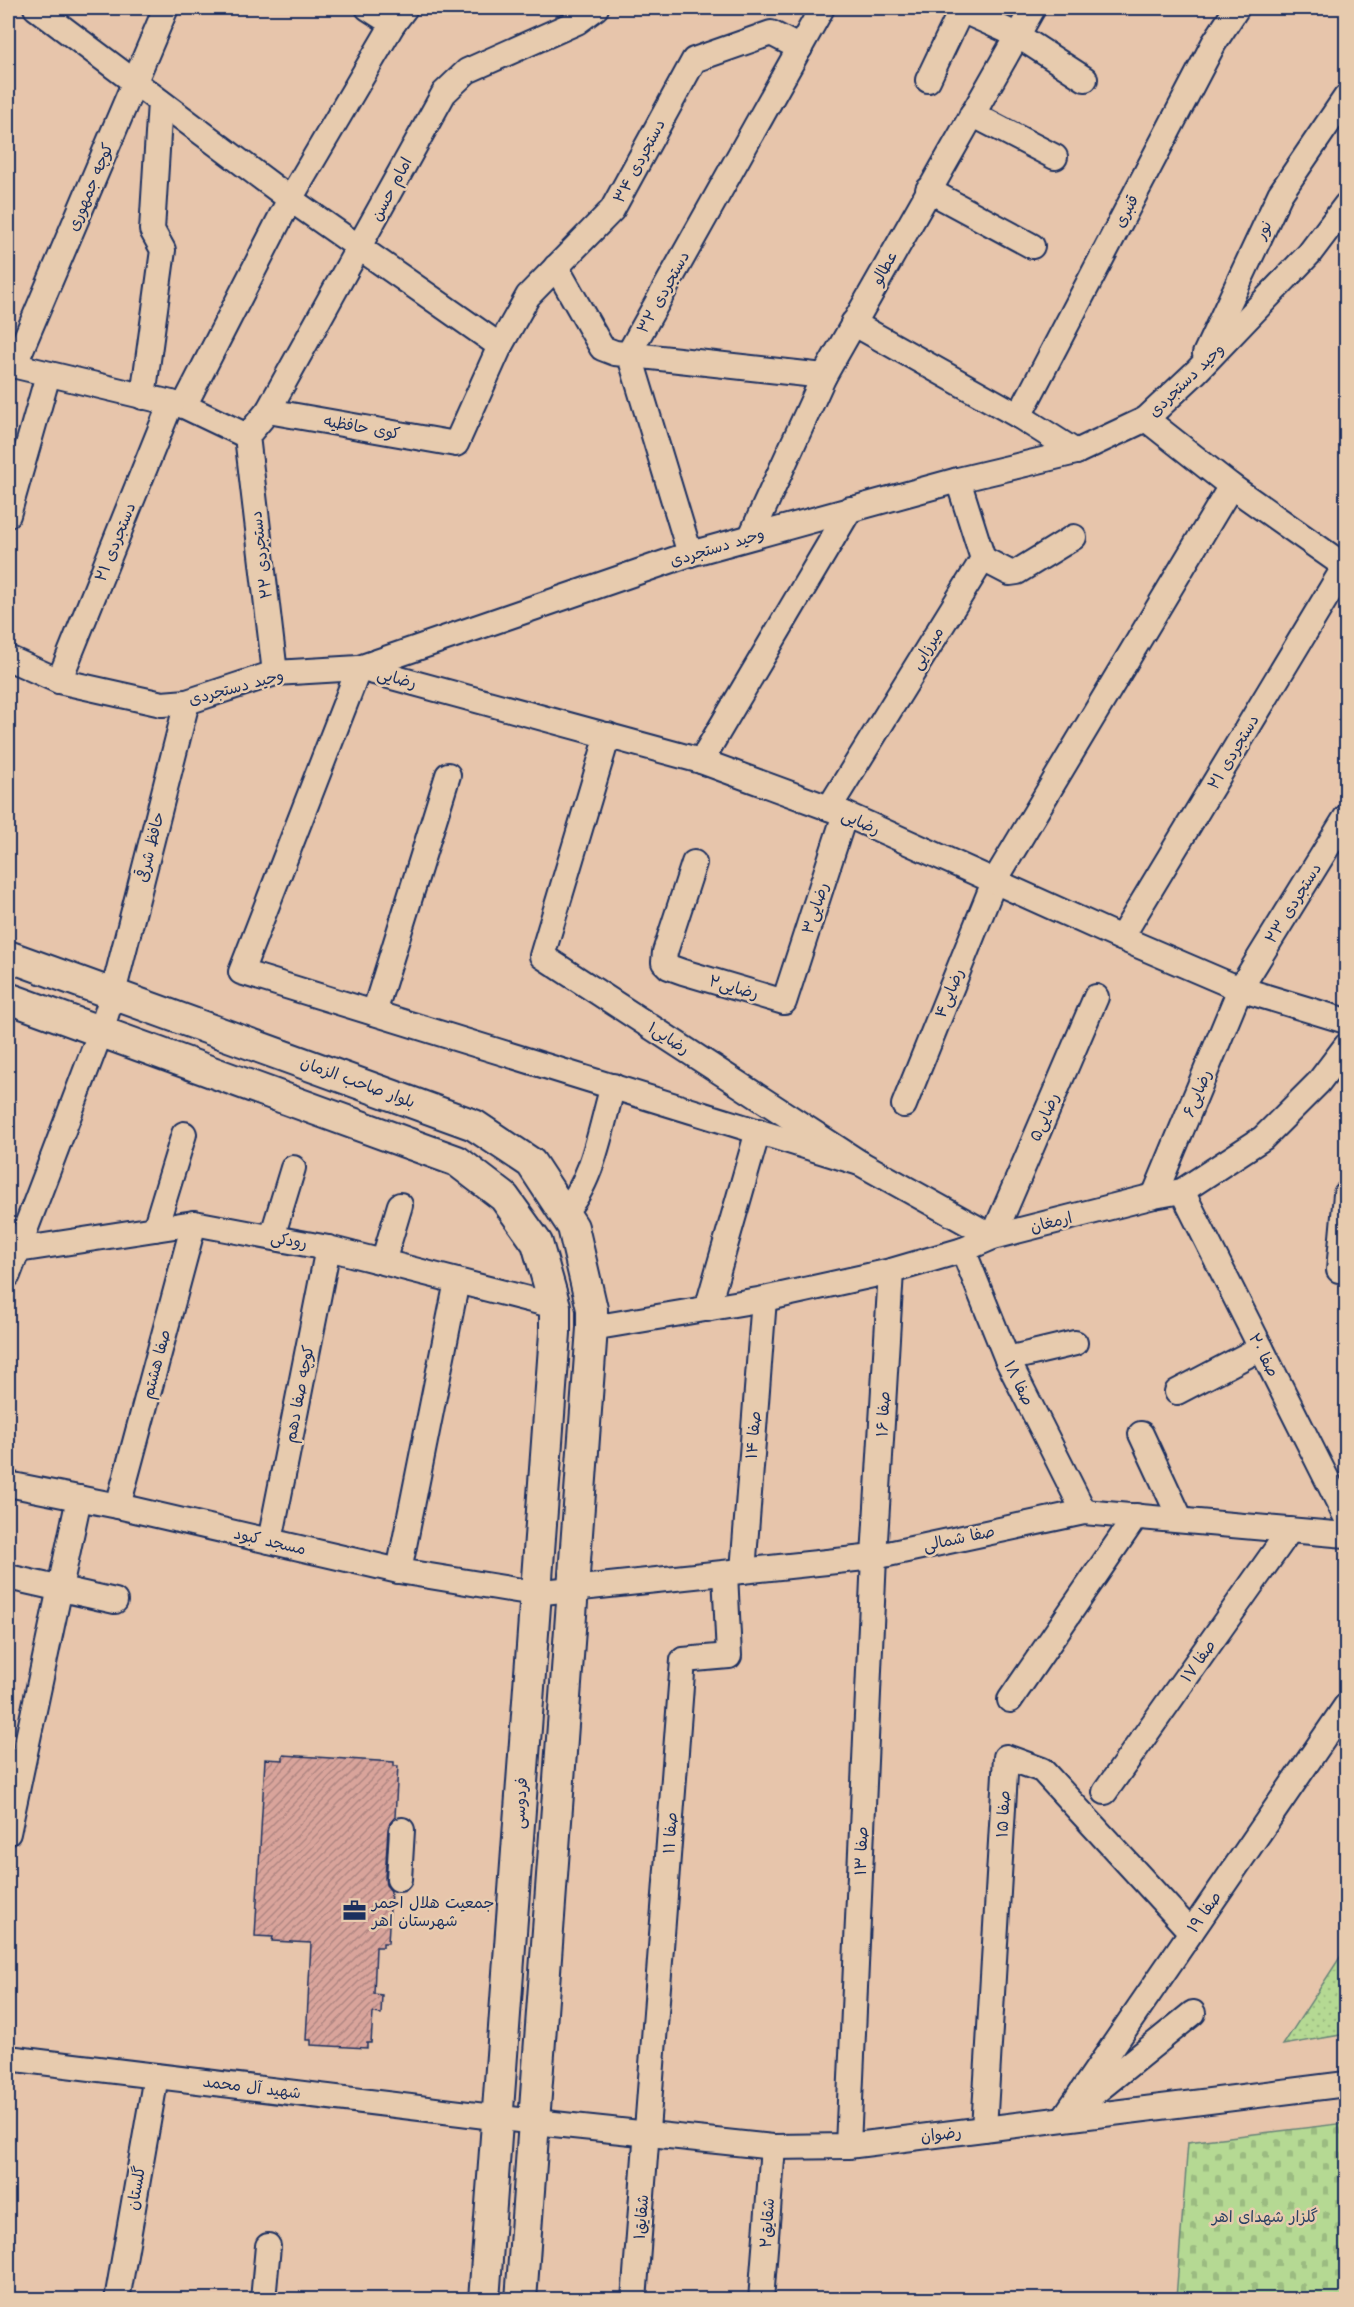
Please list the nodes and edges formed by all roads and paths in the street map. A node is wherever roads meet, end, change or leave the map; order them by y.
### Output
1 (36, 8) edge
2 (166, 8) edge
3 (368, 8) edge
4 (596, 8) edge
5 (822, 8) edge
6 (1033, 8) edge
7 (1237, 8) edge
8 (399, 16) edge
9 (1017, 35) junction
10 (800, 48) junction
11 (1085, 79) dead end
12 (928, 80) dead end
13 (135, 83) junction
14 (1347, 97) edge
15 (160, 102) junction
16 (972, 114) junction
17 (1055, 157) dead end
18 (928, 190) junction
19 (290, 199) junction
20 (1347, 205) edge
21 (1032, 246) dead end
22 (359, 249) junction
23 (556, 267) junction
24 (853, 322) junction
25 (500, 346) junction
26 (629, 353) junction
27 (11, 365) edge
28 (1196, 372) junction
29 (48, 375) junction
30 (824, 376) junction
31 (143, 397) junction
32 (177, 404) junction
33 (268, 411) junction
34 (1019, 416) junction
35 (1146, 419) junction
36 (247, 436) junction
37 (456, 444) joint
38 (1076, 452) junction
39 (958, 480) junction
40 (1231, 486) junction
41 (850, 509) junction
42 (8, 515) edge
43 (751, 536) junction
44 (1074, 537) dead end
45 (690, 554) junction
46 (982, 559) junction
47 (1346, 566) edge
48 (8, 658) edge
49 (359, 668) junction
50 (275, 673) junction
51 (59, 681) junction
52 (187, 702) junction
53 (608, 735) junction
54 (701, 761) junction
55 (448, 775) dead end
56 (837, 811) junction
57 (1347, 817) edge
58 (694, 863) dead end
59 (994, 882) junction
60 (1121, 938) junction
61 (8, 956) edge
62 (1240, 989) junction
63 (113, 993) junction
64 (1096, 997) dead end
65 (8, 998) edge
66 (784, 1002) joint
67 (374, 1013) junction
68 (1347, 1021) edge
69 (101, 1031) junction
70 (1347, 1046) edge
71 (613, 1086) junction
72 (904, 1105) dead end
73 (758, 1131) junction
74 (184, 1134) dead end
75 (860, 1163) junction
76 (293, 1168) dead end
77 (1182, 1191) junction
78 (1347, 1194) edge
79 (1154, 1197) junction
80 (400, 1205) dead end
81 (564, 1212) junction
82 (194, 1223) junction
83 (155, 1229) junction
84 (272, 1237) junction
85 (993, 1237) junction
86 (328, 1248) junction
87 (963, 1250) junction
88 (13, 1252) edge
89 (383, 1262) junction
90 (1339, 1270) dead end
91 (891, 1271) junction
92 (8, 1275) edge
93 (457, 1281) junction
94 (764, 1299) junction
95 (555, 1306) junction
96 (707, 1309) junction
97 (592, 1328) junction
98 (1075, 1343) dead end
99 (1261, 1348) junction
100 (1007, 1359) junction
101 (1177, 1392) dead end
102 (1141, 1434) dead end
103 (8, 1484) edge
104 (79, 1498) junction
105 (118, 1506) junction
106 (1084, 1512) junction
107 (1136, 1516) junction
108 (1347, 1517) edge
109 (1181, 1520) junction
110 (1290, 1530) junction
111 (1347, 1535) edge
112 (270, 1541) junction
113 (874, 1557) junction
114 (399, 1571) junction
115 (734, 1572) junction
116 (8, 1577) edge
117 (59, 1588) junction
118 (571, 1589) junction
119 (534, 1593) junction
120 (115, 1601) dead end
121 (1010, 1700) dead end
122 (1347, 1706) edge
123 (1105, 1792) dead end
124 (402, 1830) dead end
125 (8, 1833) edge
126 (399, 1879) dead end
127 (1191, 1932) junction
128 (1193, 2013) dead end
129 (8, 2058) edge
130 (156, 2076) junction
131 (1347, 2084) edge
132 (497, 2117) junction
133 (1063, 2119) junction
134 (535, 2122) junction
135 (984, 2128) junction
136 (648, 2134) junction
137 (848, 2146) junction
138 (773, 2147) junction
139 (268, 2246) dead end
140 (117, 2300) edge
141 (263, 2300) edge
142 (484, 2300) edge
143 (521, 2300) edge
144 (634, 2300) edge
145 (761, 2300) edge

1 - 13 street
2 - 13 street, کوچه جمهوری
3 - 8 street
4 - 22 street, امام حسن
5 - 10 street, دستجردی ۳۲
6 - 9 street, عطالو
7 - 34 street, قنبری
8 - 19 street
9 - 11 street
9 - 12 street
9 - 16 street, عطالو
10 - 23 street, دستجردی ۳۴
10 - 26 street, دستجردی ۳۲
13 - 15 street
13 - 27 street, کوچه جمهوری
14 - 28 street, نور
15 - 19 street
15 - 31 street
16 - 17 street
16 - 18 street, عطالو
18 - 21 street
18 - 24 street, عطالو
19 - 22 street
19 - 32 street
20 - 28 street, وحید دستجردی
22 - 25 street
22 - 33 street, امام حسن
23 - 25 street, دستجردی ۳۴
23 - 26 street
24 - 30 street, عطالو
24 - 34 street
25 - 37 street, دستجردی ۳۴
26 - 30 street
26 - 45 street, دستجردی ۳۲
27 - 29 street
28 - 35 street, وحید دستجردی
29 - 31 street
29 - 42 street
30 - 43 street, عطالو
31 - 32 street
32 - 36 street
32 - 51 street, دستجردی ۲۱
33 - 36 street, امام حسن
33 - 37 street, کوی حافظیه
34 - 38 street
35 - 38 street, وحید دستجردی
35 - 40 street
36 - 50 street, دستجردی ۲۲
38 - 39 street, وحید دستجردی
39 - 41 street, وحید دستجردی
39 - 46 street
40 - 47 street
40 - 59 street, رضایی۴
41 - 43 street, وحید دستجردی
41 - 54 street
43 - 45 street, وحید دستجردی
44 - 46 street
45 - 49 street, وحید دستجردی
46 - 56 street, میرزایی
47 - 60 street, دستجردی ۲۱
48 - 51 street, وحید دستجردی
49 - 50 street, وحید دستجردی
49 - 53 street, رضایی
49 - 67 street
50 - 52 street, وحید دستجردی
51 - 52 street, وحید دستجردی
52 - 63 street, حافظ شرقی
53 - 54 street, رضایی
53 - 75 street, رضایی۱
54 - 56 street, رضایی
55 - 67 street
56 - 59 street, رضایی
56 - 66 street, رضایی۳
57 - 62 street, دستجردی ۲۳
58 - 66 street, رضایی۲
59 - 60 street, رضایی
59 - 72 street, رضایی۴
60 - 62 street, رضایی
61 - 63 main road, بلوار صاحب الزمان
62 - 68 street, رضایی
62 - 79 street, رضایی۶
63 - 69 street, حافظ شرقی
63 - 81 main road, بلوار صاحب الزمان
64 - 85 street, رضایی۵
65 - 69 main road
67 - 71 street
69 - 88 street
69 - 95 main road
70 - 77 street, ارمغان
71 - 73 street
71 - 81 street
73 - 75 street
73 - 96 street
74 - 83 street
75 - 85 street, رضایی۱
76 - 84 street
77 - 79 street, ارمغان
77 - 99 street, صفا ۲۰
78 - 90 street
79 - 85 street, ارمغان
80 - 89 street
81 - 97 main road, بلوار صاحب الزمان
82 - 83 street, رودکی
82 - 84 street, رودکی
82 - 105 street, صفا هشتم
83 - 88 street, رودکی
84 - 86 street, رودکی
85 - 87 street, ارمغان
86 - 89 street, رودکی
86 - 112 street, کوچه صفا دهم
87 - 91 street, ارمغان
87 - 100 street, صفا ۱۸
88 - 92 street
89 - 93 street, رودکی
91 - 94 street, ارمغان
91 - 113 street, صفا ۱۶
93 - 95 street, رودکی
93 - 114 street
94 - 96 street, ارمغان
94 - 115 street, صفا ۱۴
95 - 119 main road, فردوسی
96 - 97 street, ارمغان
97 - 118 main road
98 - 100 street
99 - 101 street
99 - 108 street, صفا ۲۰
100 - 106 street, صفا ۱۸
102 - 109 street
103 - 104 street, مسجد کبود
104 - 105 street, مسجد کبود
104 - 117 street
105 - 112 street, مسجد کبود
106 - 107 street, صفا شمالی
106 - 113 street, صفا شمالی
107 - 109 street, صفا شمالی
107 - 121 street
109 - 110 street, صفا شمالی
110 - 111 street, صفا شمالی
110 - 123 street, صفا ۱۷
112 - 114 street, مسجد کبود
113 - 115 street, صفا شمالی
113 - 137 street, صفا ۱۳
114 - 119 street, مسجد کبود
115 - 118 street, صفا شمالی
115 - 136 street, صفا ۱۱
116 - 117 street
117 - 120 street
117 - 125 street
118 - 119 street, مسجد کبود
118 - 134 main road
119 - 132 main road, فردوسی
122 - 127 street, صفا ۱۹
124 - 126 street
127 - 133 street, صفا ۱۹
127 - 135 street, صفا ۱۵
128 - 133 street
129 - 130 street, شهید آل محمد
130 - 132 street, شهید آل محمد
130 - 140 street, گلستان
131 - 133 street, رضوان
132 - 134 street, شهید آل محمد
132 - 142 main road, فردوسی
133 - 135 street, رضوان
134 - 136 street, رضوان
134 - 143 main road
135 - 137 street, رضوان
136 - 138 street, رضوان
136 - 144 street, شقایق۱
137 - 138 street, رضوان
138 - 145 street, شقایق۲
139 - 141 street

